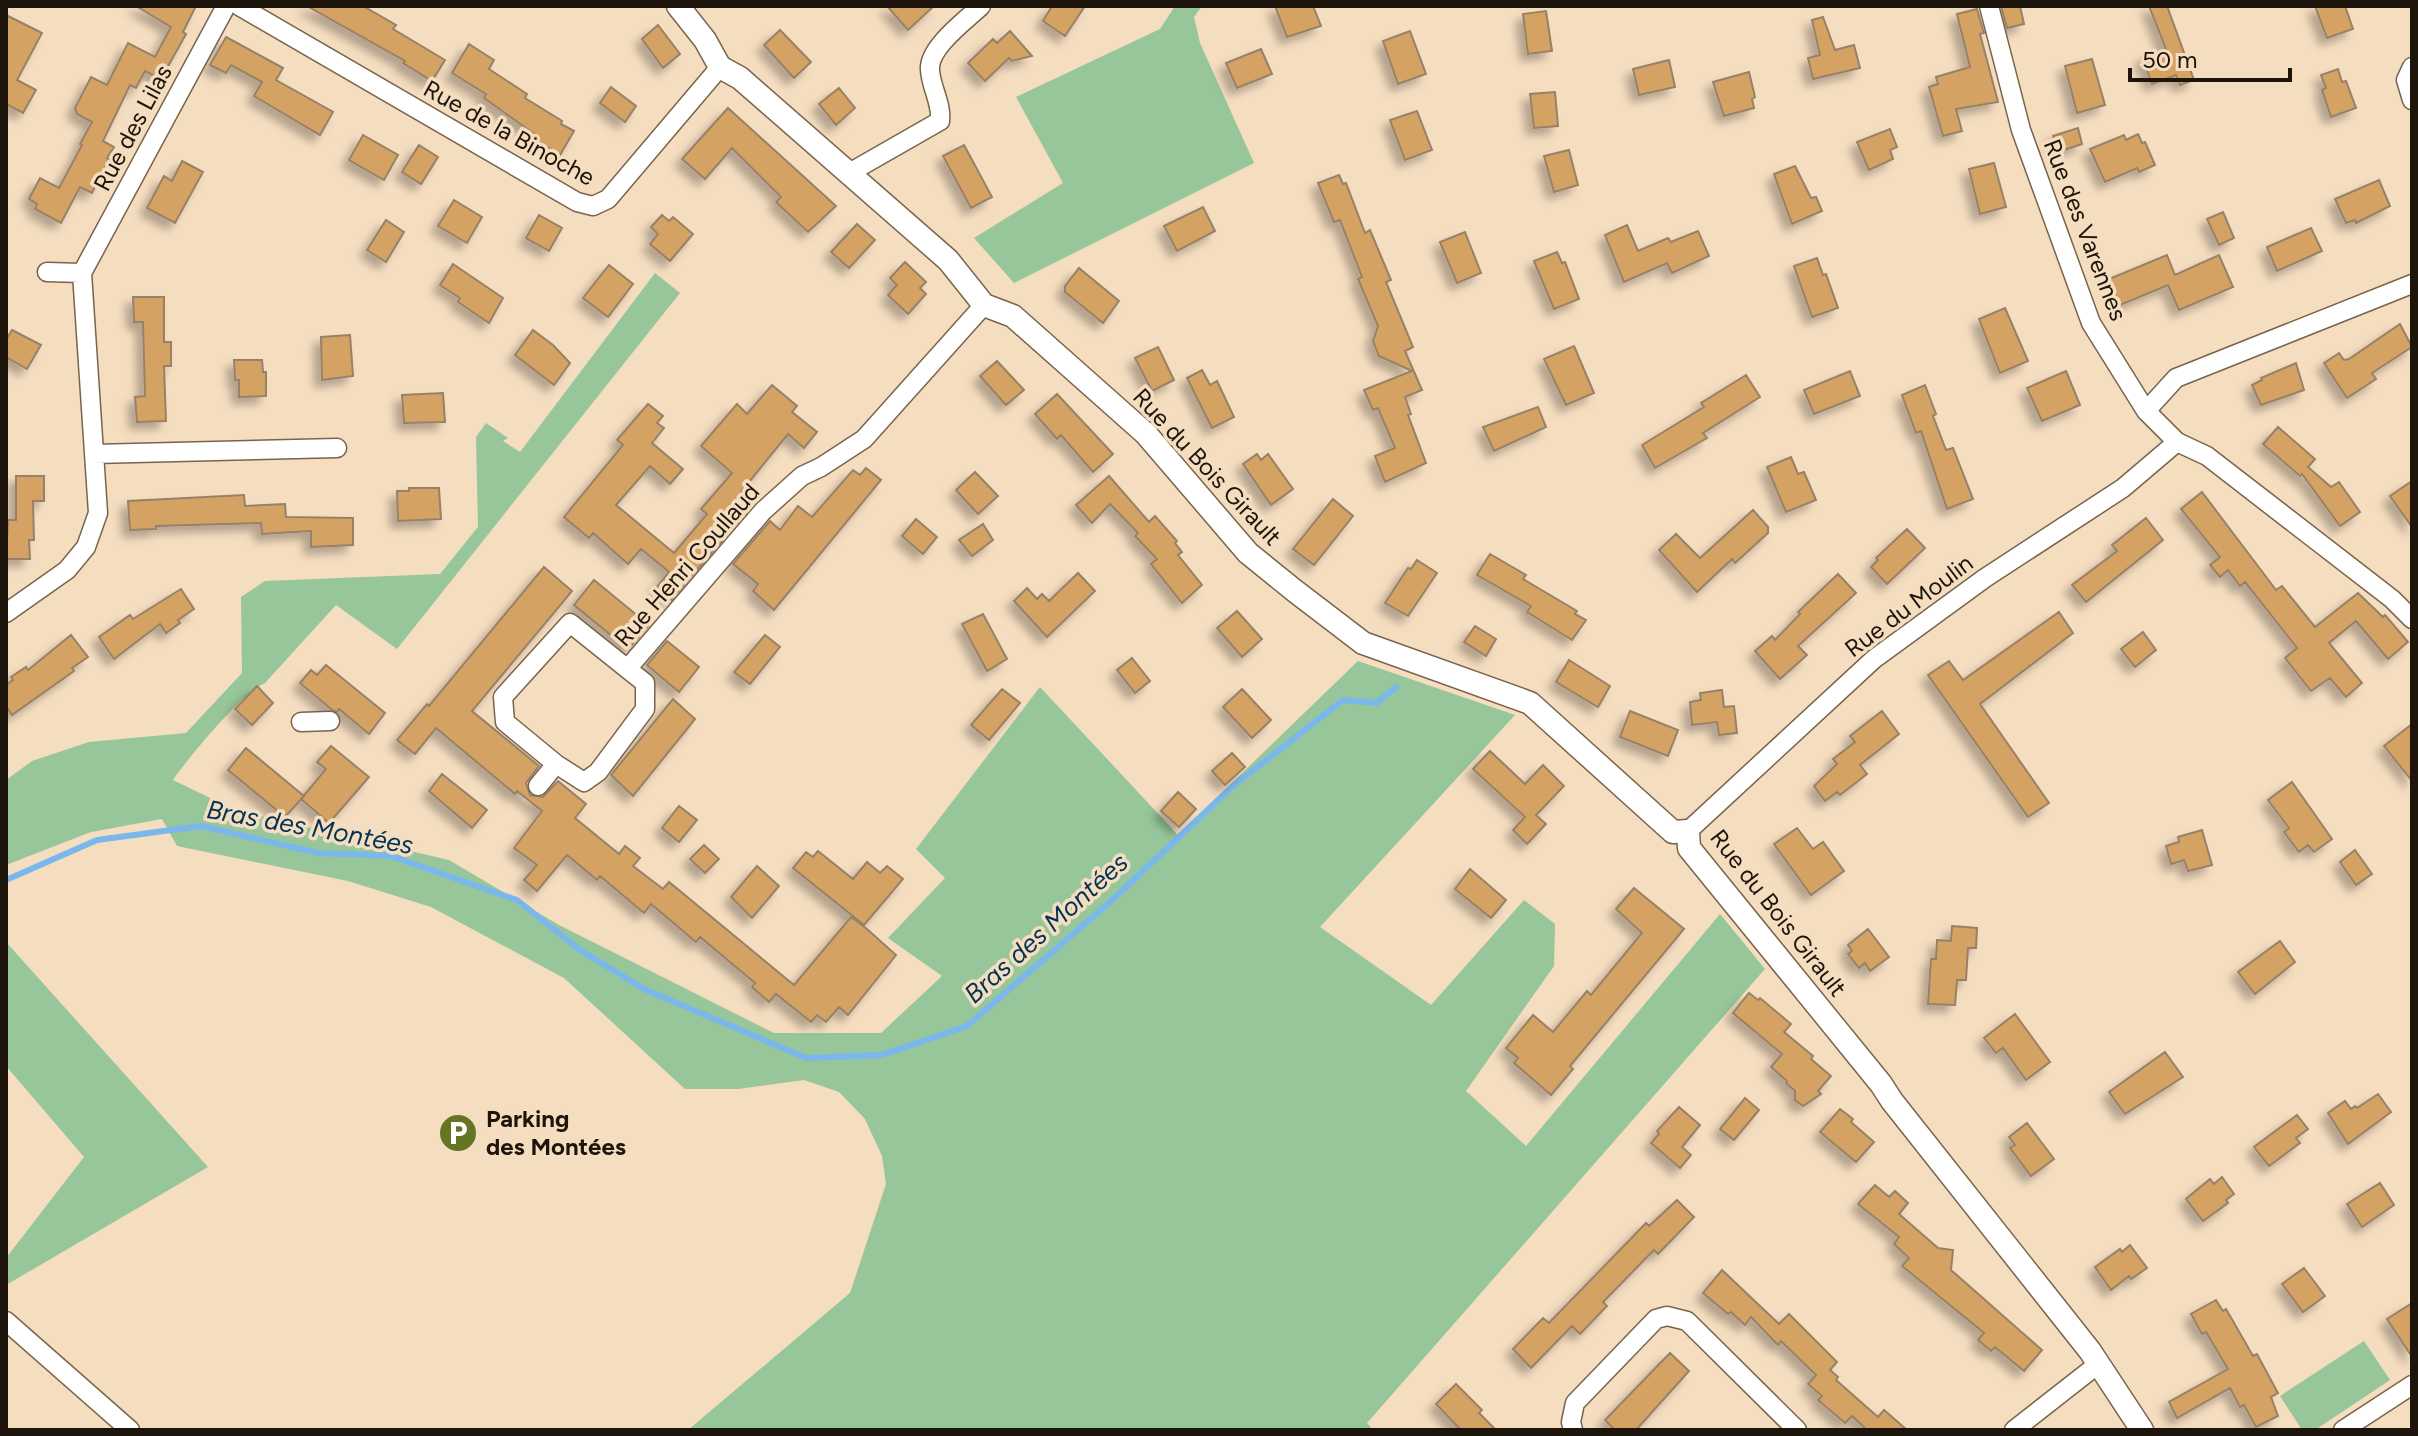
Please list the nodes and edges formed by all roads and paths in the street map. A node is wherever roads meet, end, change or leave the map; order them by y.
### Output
1 (226, 6) edge
2 (239, 6) edge
3 (678, 6) edge
4 (981, 6) edge
5 (1989, 6) edge
6 (720, 67) junction
7 (2412, 67) edge
8 (2412, 100) edge
9 (849, 173) junction
10 (47, 272) dead end
11 (82, 273) junction
12 (2412, 284) edge
13 (984, 305) junction
14 (2146, 411) junction
15 (2177, 442) junction
16 (337, 448) dead end
17 (94, 454) junction
18 (6, 613) edge
19 (2412, 619) edge
20 (628, 668) junction
21 (330, 721) dead end
22 (301, 722) dead end
23 (556, 764) junction
24 (538, 786) dead end
25 (1688, 831) junction
26 (6, 1321) edge
27 (2097, 1365) junction
28 (2412, 1385) edge
29 (130, 1430) edge
30 (1573, 1430) edge
31 (1797, 1430) edge
32 (2014, 1430) edge
33 (2142, 1430) edge
34 (2343, 1430) edge

1 - 11 street, Rue des Lilas
2 - 6 street, Rue de la Binoche
3 - 6 street, Rue du Bois Girault
4 - 9 street
5 - 14 street, Rue des Varennes
6 - 9 street, Rue du Bois Girault
7 - 8 street
9 - 13 street, Rue du Bois Girault
10 - 11 street
11 - 17 street
12 - 14 street
13 - 20 street, Rue Henri Coullaud
13 - 25 street, Rue du Bois Girault
14 - 15 street, Rue des Varennes
15 - 19 street, Rue des Varennes
15 - 25 street, Rue du Moulin
16 - 17 street
17 - 18 street
20 - 23 street
20 - 23 street
21 - 22 street
23 - 24 street
25 - 27 street, Rue du Bois Girault
26 - 29 street
27 - 32 street
27 - 33 street, Rue du Bois Girault
28 - 34 street
30 - 31 street

